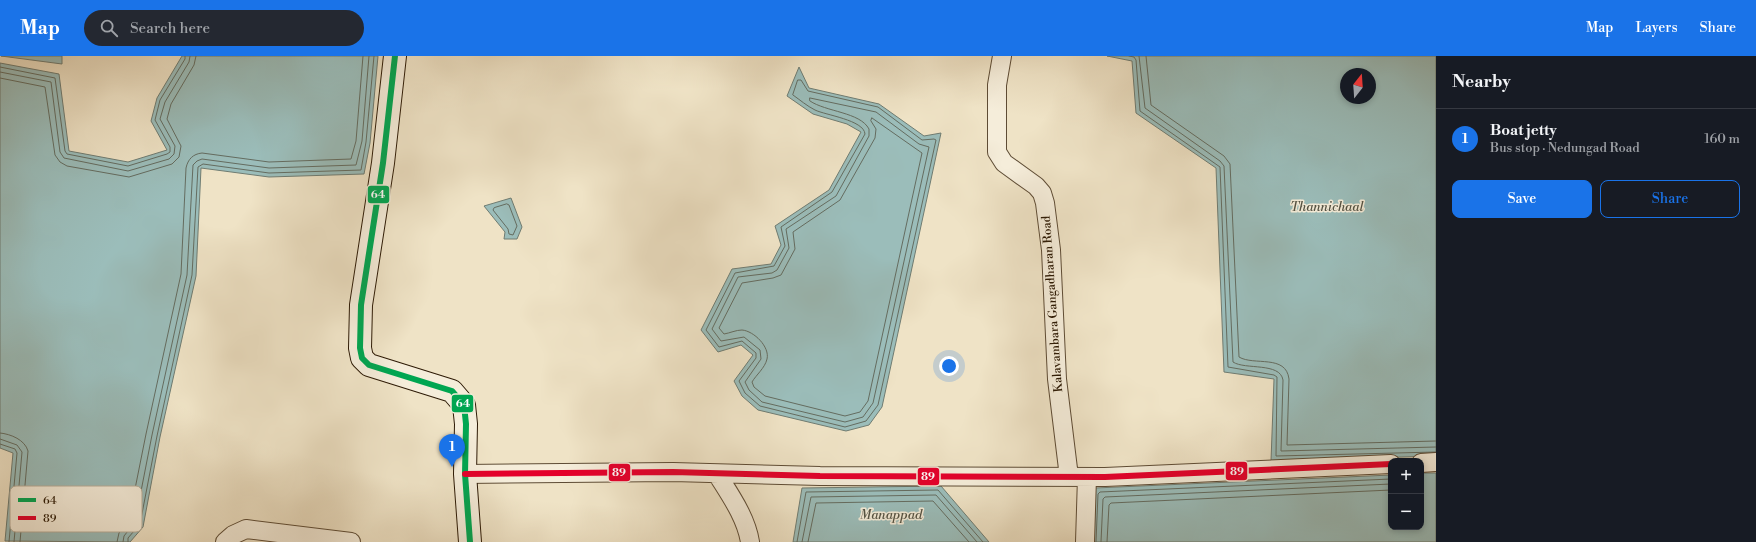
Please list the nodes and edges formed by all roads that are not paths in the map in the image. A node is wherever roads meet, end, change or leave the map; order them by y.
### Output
1 (395, 56) edge
2 (1001, 61) edge
3 (1436, 462) edge
4 (1424, 463) edge
5 (1388, 464) edge
6 (465, 474) junction
7 (717, 474) junction
8 (1069, 477) junction
9 (1087, 477) junction
10 (225, 542) edge
11 (351, 542) edge
12 (470, 542) edge
13 (750, 542) edge
14 (1086, 542) edge

1 - 6 main road
2 - 8 street, Kalavambara Gangadharan Road
3 - 4 street
5 - 9 street
6 - 7 street
6 - 12 main road
7 - 8 street
7 - 13 street
8 - 9 street
9 - 14 street
10 - 11 street

